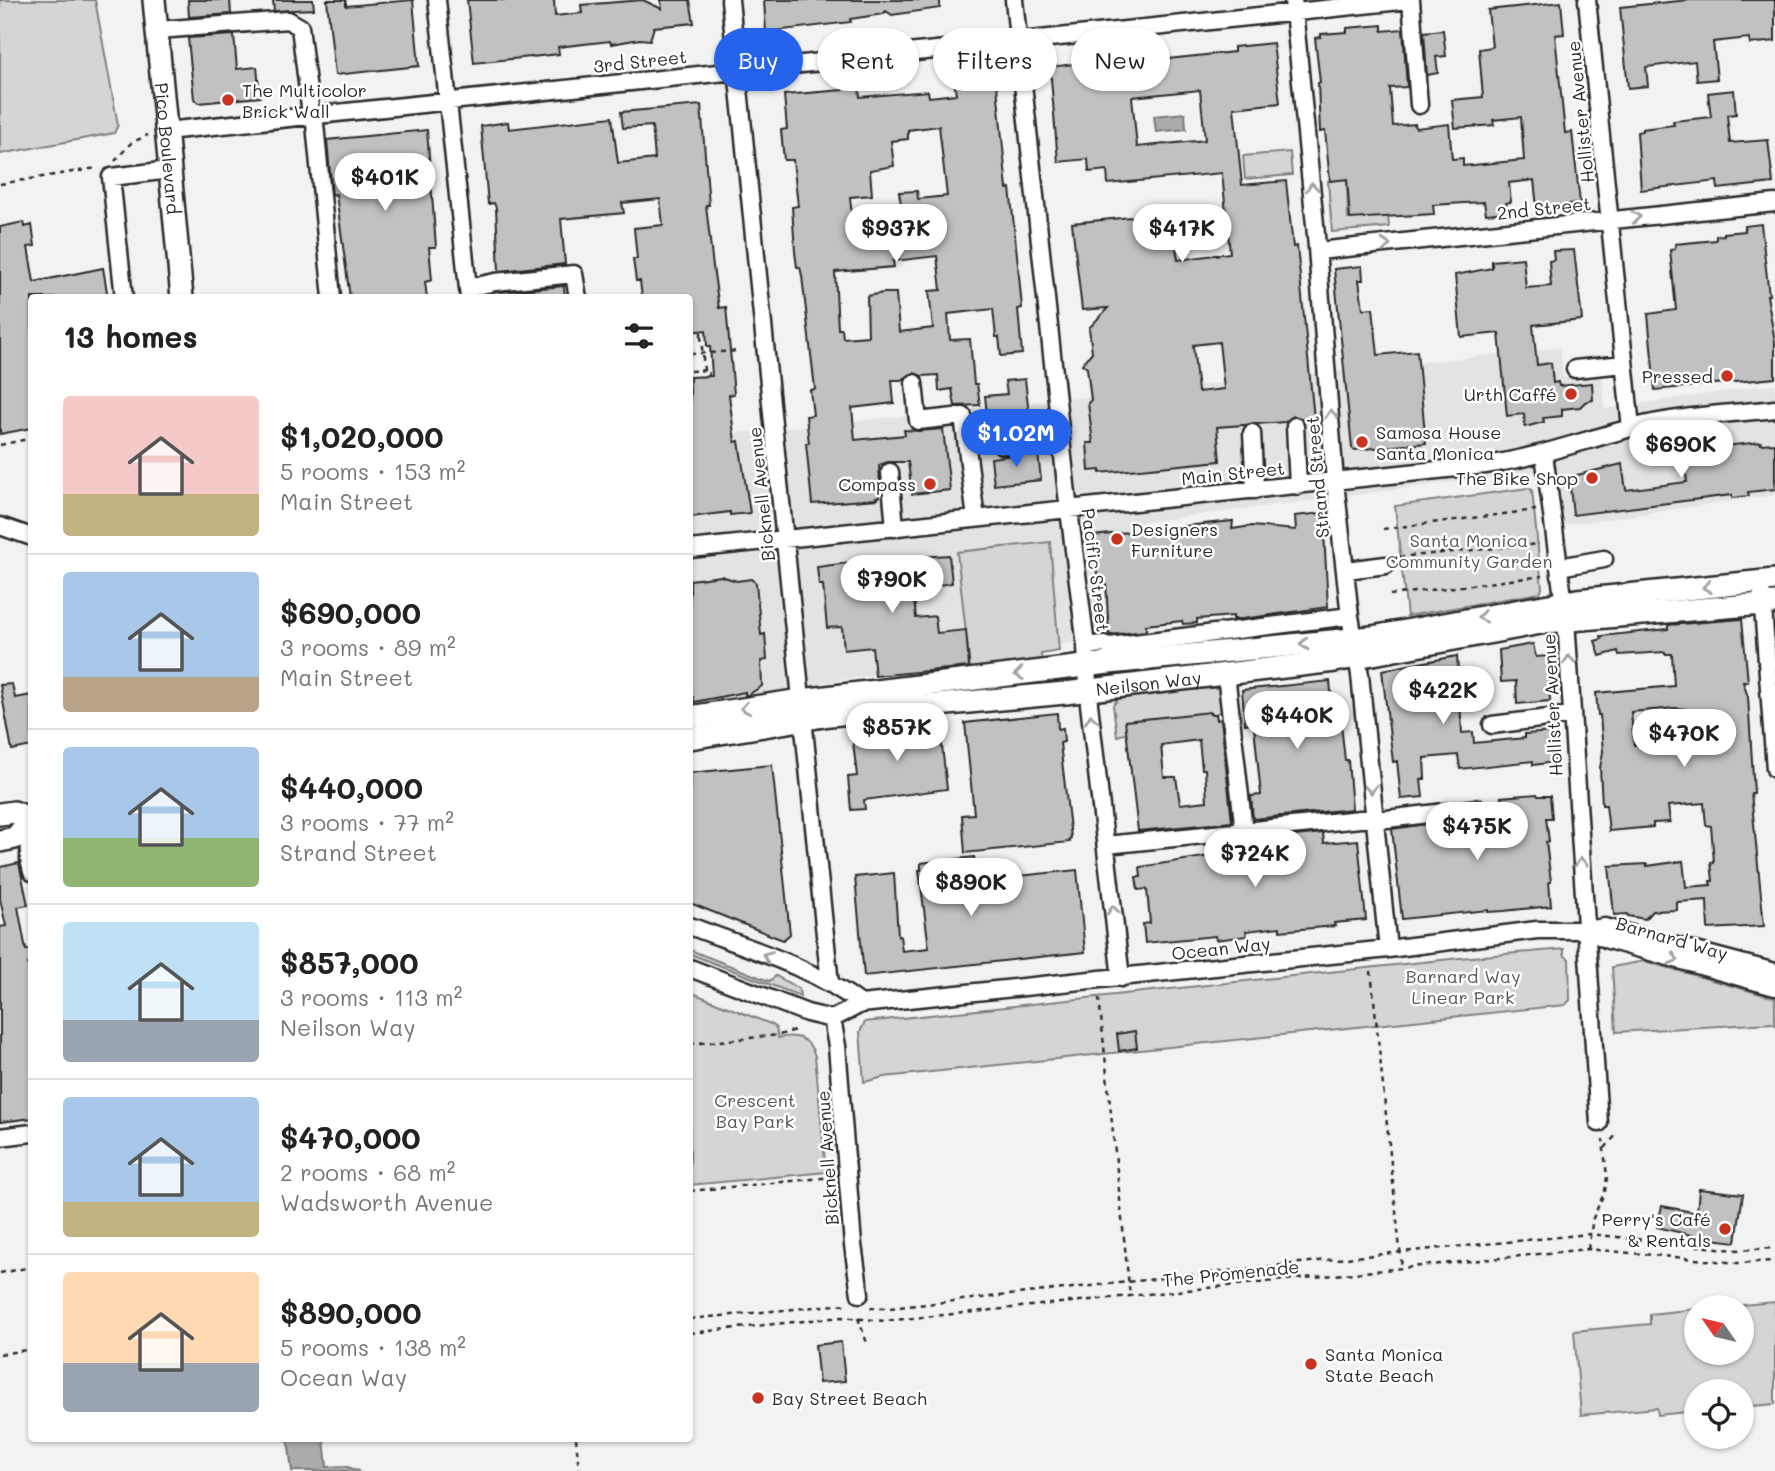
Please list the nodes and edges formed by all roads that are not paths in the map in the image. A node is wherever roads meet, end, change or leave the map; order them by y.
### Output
1 (154, 0) edge
2 (437, 0) edge
3 (730, 0) edge
4 (1014, 0) edge
5 (1410, 0) edge
6 (1587, 0) edge
7 (1293, 6) edge
8 (733, 28) edge
9 (1017, 28) edge
10 (158, 30) junction
11 (1057, 35) edge
12 (933, 49) edge
13 (803, 64) edge
14 (714, 73) edge
15 (739, 91) edge
16 (1023, 91) edge
17 (449, 101) junction
18 (1419, 105) dead end
19 (312, 114) junction
20 (166, 131) junction
21 (170, 170) junction
22 (1775, 203) edge
23 (1611, 220) junction
24 (1318, 251) junction
25 (469, 293) edge
26 (124, 294) edge
27 (182, 294) edge
28 (332, 294) edge
29 (577, 294) edge
30 (1624, 364) junction
31 (1575, 369) dead end
32 (914, 383) dead end
33 (1775, 409) edge
34 (1295, 426) dead end
35 (1631, 428) junction
36 (1252, 433) dead end
37 (1061, 439) junction
38 (1002, 445) dead end
39 (1544, 454) junction
40 (890, 472) dead end
41 (1335, 482) junction
42 (1298, 486) junction
43 (1255, 490) junction
44 (1069, 510) junction
45 (976, 519) junction
46 (0, 526) edge
47 (895, 528) junction
48 (28, 536) edge
49 (784, 539) junction
50 (693, 550) edge
51 (1604, 559) dead end
52 (1390, 561) road end
53 (1559, 567) junction
54 (1346, 570) junction
55 (1768, 581) edge
56 (1769, 603) edge
57 (1565, 611) junction
58 (1350, 616) junction
59 (1355, 648) junction
60 (1087, 669) junction
61 (1226, 674) junction
62 (802, 709) junction
63 (1572, 715) junction
64 (693, 717) edge
65 (1492, 725) dead end
66 (693, 737) edge
67 (1775, 769) edge
68 (1478, 808) dead end
69 (0, 814) edge
70 (28, 818) edge
71 (1374, 820) junction
72 (28, 823) edge
73 (1244, 831) junction
74 (0, 841) edge
75 (1106, 845) junction
76 (693, 927) edge
77 (1586, 930) junction
78 (1388, 949) junction
79 (693, 969) edge
80 (1775, 972) edge
81 (1121, 978) junction
82 (830, 984) junction
83 (1775, 987) edge
84 (861, 1004) junction
85 (832, 1018) junction
86 (1599, 1123) dead end
87 (28, 1134) edge
88 (0, 1137) edge
89 (858, 1302) road end

1 - 10 main road, Pico Boulevard
2 - 17 street
3 - 8 street, Bicknell Avenue
4 - 9 street, Pacific Street
5 - 7 street, 3rd Street
5 - 18 street
6 - 23 street, Hollister Avenue
7 - 11 street, 3rd Street
24 -> 7 street, Strand Street
10 - 19 street
10 - 20 main road, Pico Boulevard
12 - 13 street, 3rd Street
14 - 17 street, 3rd Street
15 - 49 street, Bicknell Avenue
16 - 37 street, Pacific Street
17 - 19 street, 3rd Street
17 - 25 street
19 - 20 street, 3rd Street
19 - 28 street
20 - 21 main road, Pico Boulevard
21 - 26 street
21 - 27 main road, Pico Boulevard
23 -> 22 street, 2nd Street
24 -> 23 street, 2nd Street
23 - 30 street, Hollister Avenue
41 -> 24 street, Strand Street
25 - 29 street
30 - 31 street
30 - 35 street, Hollister Avenue
32 - 45 street
33 - 35 street, Main Street
34 - 42 street
35 - 39 street, Main Street
36 - 43 street
37 - 38 street
37 - 44 street, Pacific Street
39 - 41 street, Main Street
39 - 53 street, Hollister Avenue
40 - 47 street
41 - 42 street, Main Street
41 - 54 street, Strand Street
42 - 43 street, Main Street
43 - 44 street, Main Street
44 - 45 street, Main Street
44 - 60 street, Pacific Street
45 - 47 street, Main Street
46 - 48 street
47 - 49 street, Main Street
49 - 50 street, Main Street
49 - 62 street, Bicknell Avenue
51 - 53 street
52 - 54 street
53 - 57 street, Hollister Avenue
54 - 58 street, Strand Street
55 - 56 street
55 -> 57 main road, Neilson Way
56 - 57 main road, Neilson Way
56 - 67 street
57 - 59 main road, Neilson Way
63 -> 57 street, Hollister Avenue
58 - 59 street, Strand Street
58 - 60 street
59 -> 60 main road, Neilson Way
59 - 61 main road, Neilson Way
59 -> 71 street, Strand Street
60 - 61 main road, Neilson Way
60 - 62 main road, Neilson Way
75 -> 60 street, Pacific Street
61 - 73 street
62 -> 64 main road, Neilson Way
62 - 66 main road, Neilson Way
62 - 82 street, Bicknell Avenue
63 - 65 street
77 -> 63 street, Hollister Avenue
68 - 71 street
69 - 70 main road
71 - 73 street
71 - 78 street, Strand Street
72 - 74 main road
73 - 75 street
81 -> 75 street, Pacific Street
82 -> 76 street
77 - 78 street, Ocean Way
77 - 80 street, Barnard Way
77 -> 83 street, Barnard Way
77 - 86 street, Hollister Avenue
78 - 81 street, Ocean Way
79 - 85 street
81 - 84 street, Ocean Way
82 - 84 street
84 - 85 street, Ocean Way
85 - 89 street, Bicknell Avenue
87 - 88 street

